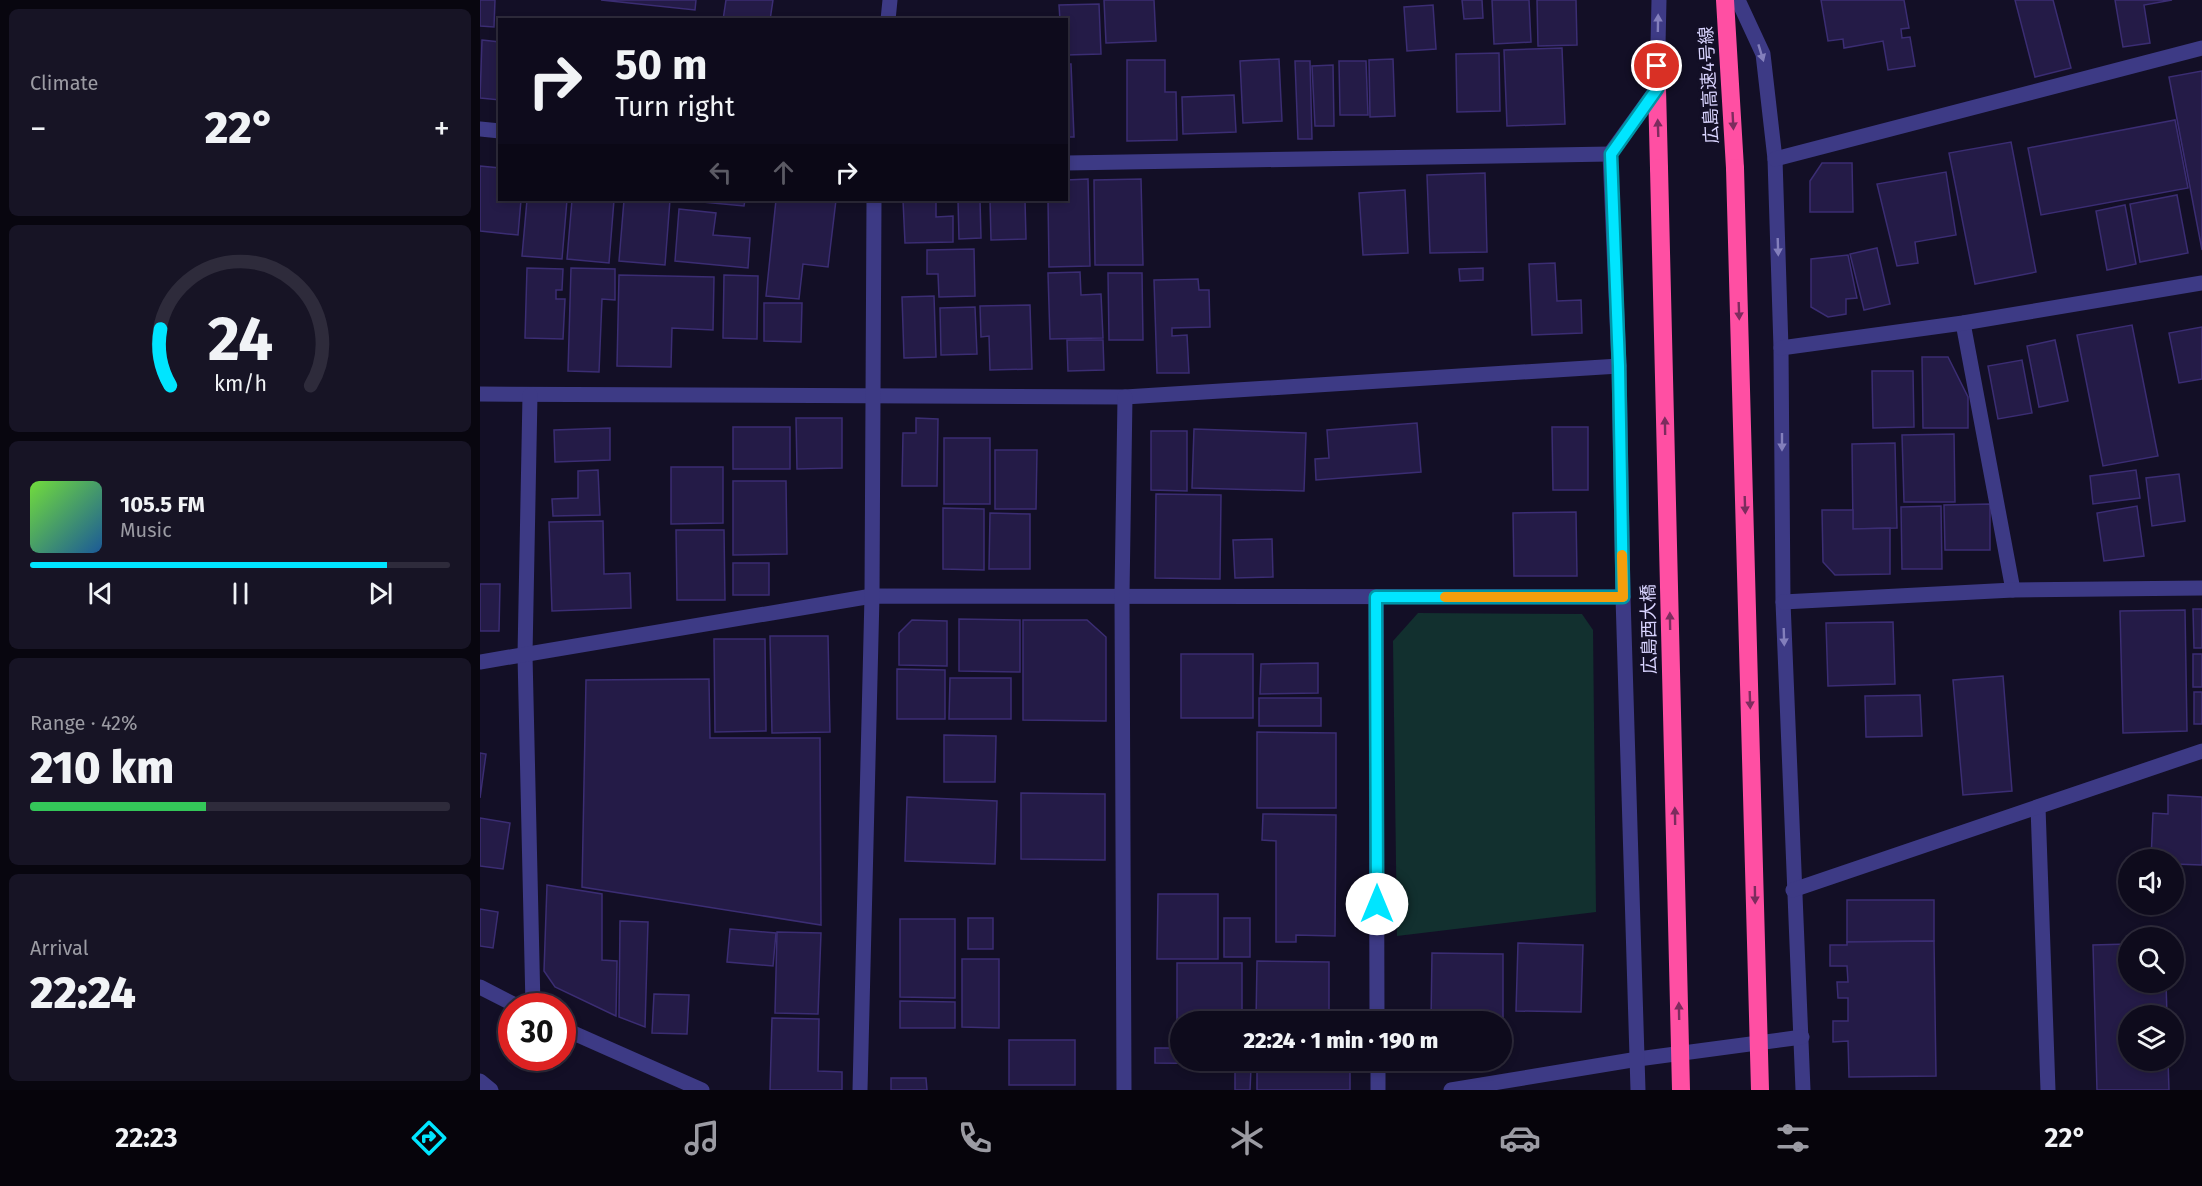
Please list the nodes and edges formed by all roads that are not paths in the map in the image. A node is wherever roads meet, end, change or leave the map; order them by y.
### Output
1 (890, 0) edge
2 (1659, 0) edge
3 (1725, 0) edge
4 (1738, 0) edge
5 (888, 18) edge
6 (2202, 48) edge
7 (1657, 89) junction
8 (480, 129) edge
9 (498, 131) edge
10 (1611, 154) junction
11 (1775, 159) junction
12 (1068, 163) edge
13 (874, 201) edge
14 (2202, 283) edge
15 (1963, 323) junction
16 (1781, 348) junction
17 (1619, 366) junction
18 (480, 394) edge
19 (530, 395) junction
20 (874, 395) junction
21 (1125, 397) junction
22 (2202, 588) edge
23 (2013, 590) junction
24 (1122, 595) junction
25 (872, 596) junction
26 (1376, 597) junction
27 (1623, 597) junction
28 (1783, 602) junction
29 (525, 655) junction
30 (480, 662) edge
31 (2202, 751) edge
32 (2038, 807) junction
33 (1793, 890) junction
34 (480, 987) edge
35 (533, 993) edge
36 (498, 996) edge
37 (1377, 1011) edge
38 (576, 1034) edge
39 (1802, 1037) junction
40 (1638, 1059) junction
41 (1378, 1071) edge
42 (480, 1081) edge
43 (491, 1090) edge
44 (702, 1090) edge
45 (860, 1090) edge
46 (1125, 1090) edge
47 (1378, 1090) edge
48 (1451, 1090) edge
49 (1638, 1090) edge
50 (1681, 1090) edge
51 (1760, 1090) edge
52 (1803, 1090) edge
53 (2048, 1090) edge

1 - 5 street
7 -> 2 street
3 -> 51 highway, 広島高速4号線, bridge
4 -> 11 street
6 - 11 street
7 - 10 street
50 -> 7 highway, 広島西大橋, bridge
8 - 9 street
10 - 12 street
10 - 17 street
11 -> 16 street
13 - 20 street
14 - 15 street
15 - 16 street
15 - 23 street
16 -> 28 street
17 - 21 street
17 - 27 street
18 - 19 street
19 - 20 street
19 - 29 street
20 - 21 street
20 - 25 street
21 - 24 street
22 - 23 street
23 - 28 street
24 - 25 street
24 - 26 street
24 - 46 street
25 - 29 street
25 - 45 street
26 - 27 street
26 - 37 street
27 - 40 street
28 -> 33 street
29 - 30 street
29 - 35 street
31 - 32 street
32 - 33 street
32 - 53 street
33 - 39 street
34 - 36 street
38 - 44 street
39 - 40 street
39 - 52 street
40 - 48 street
40 - 49 street
41 - 47 street
42 - 43 street

